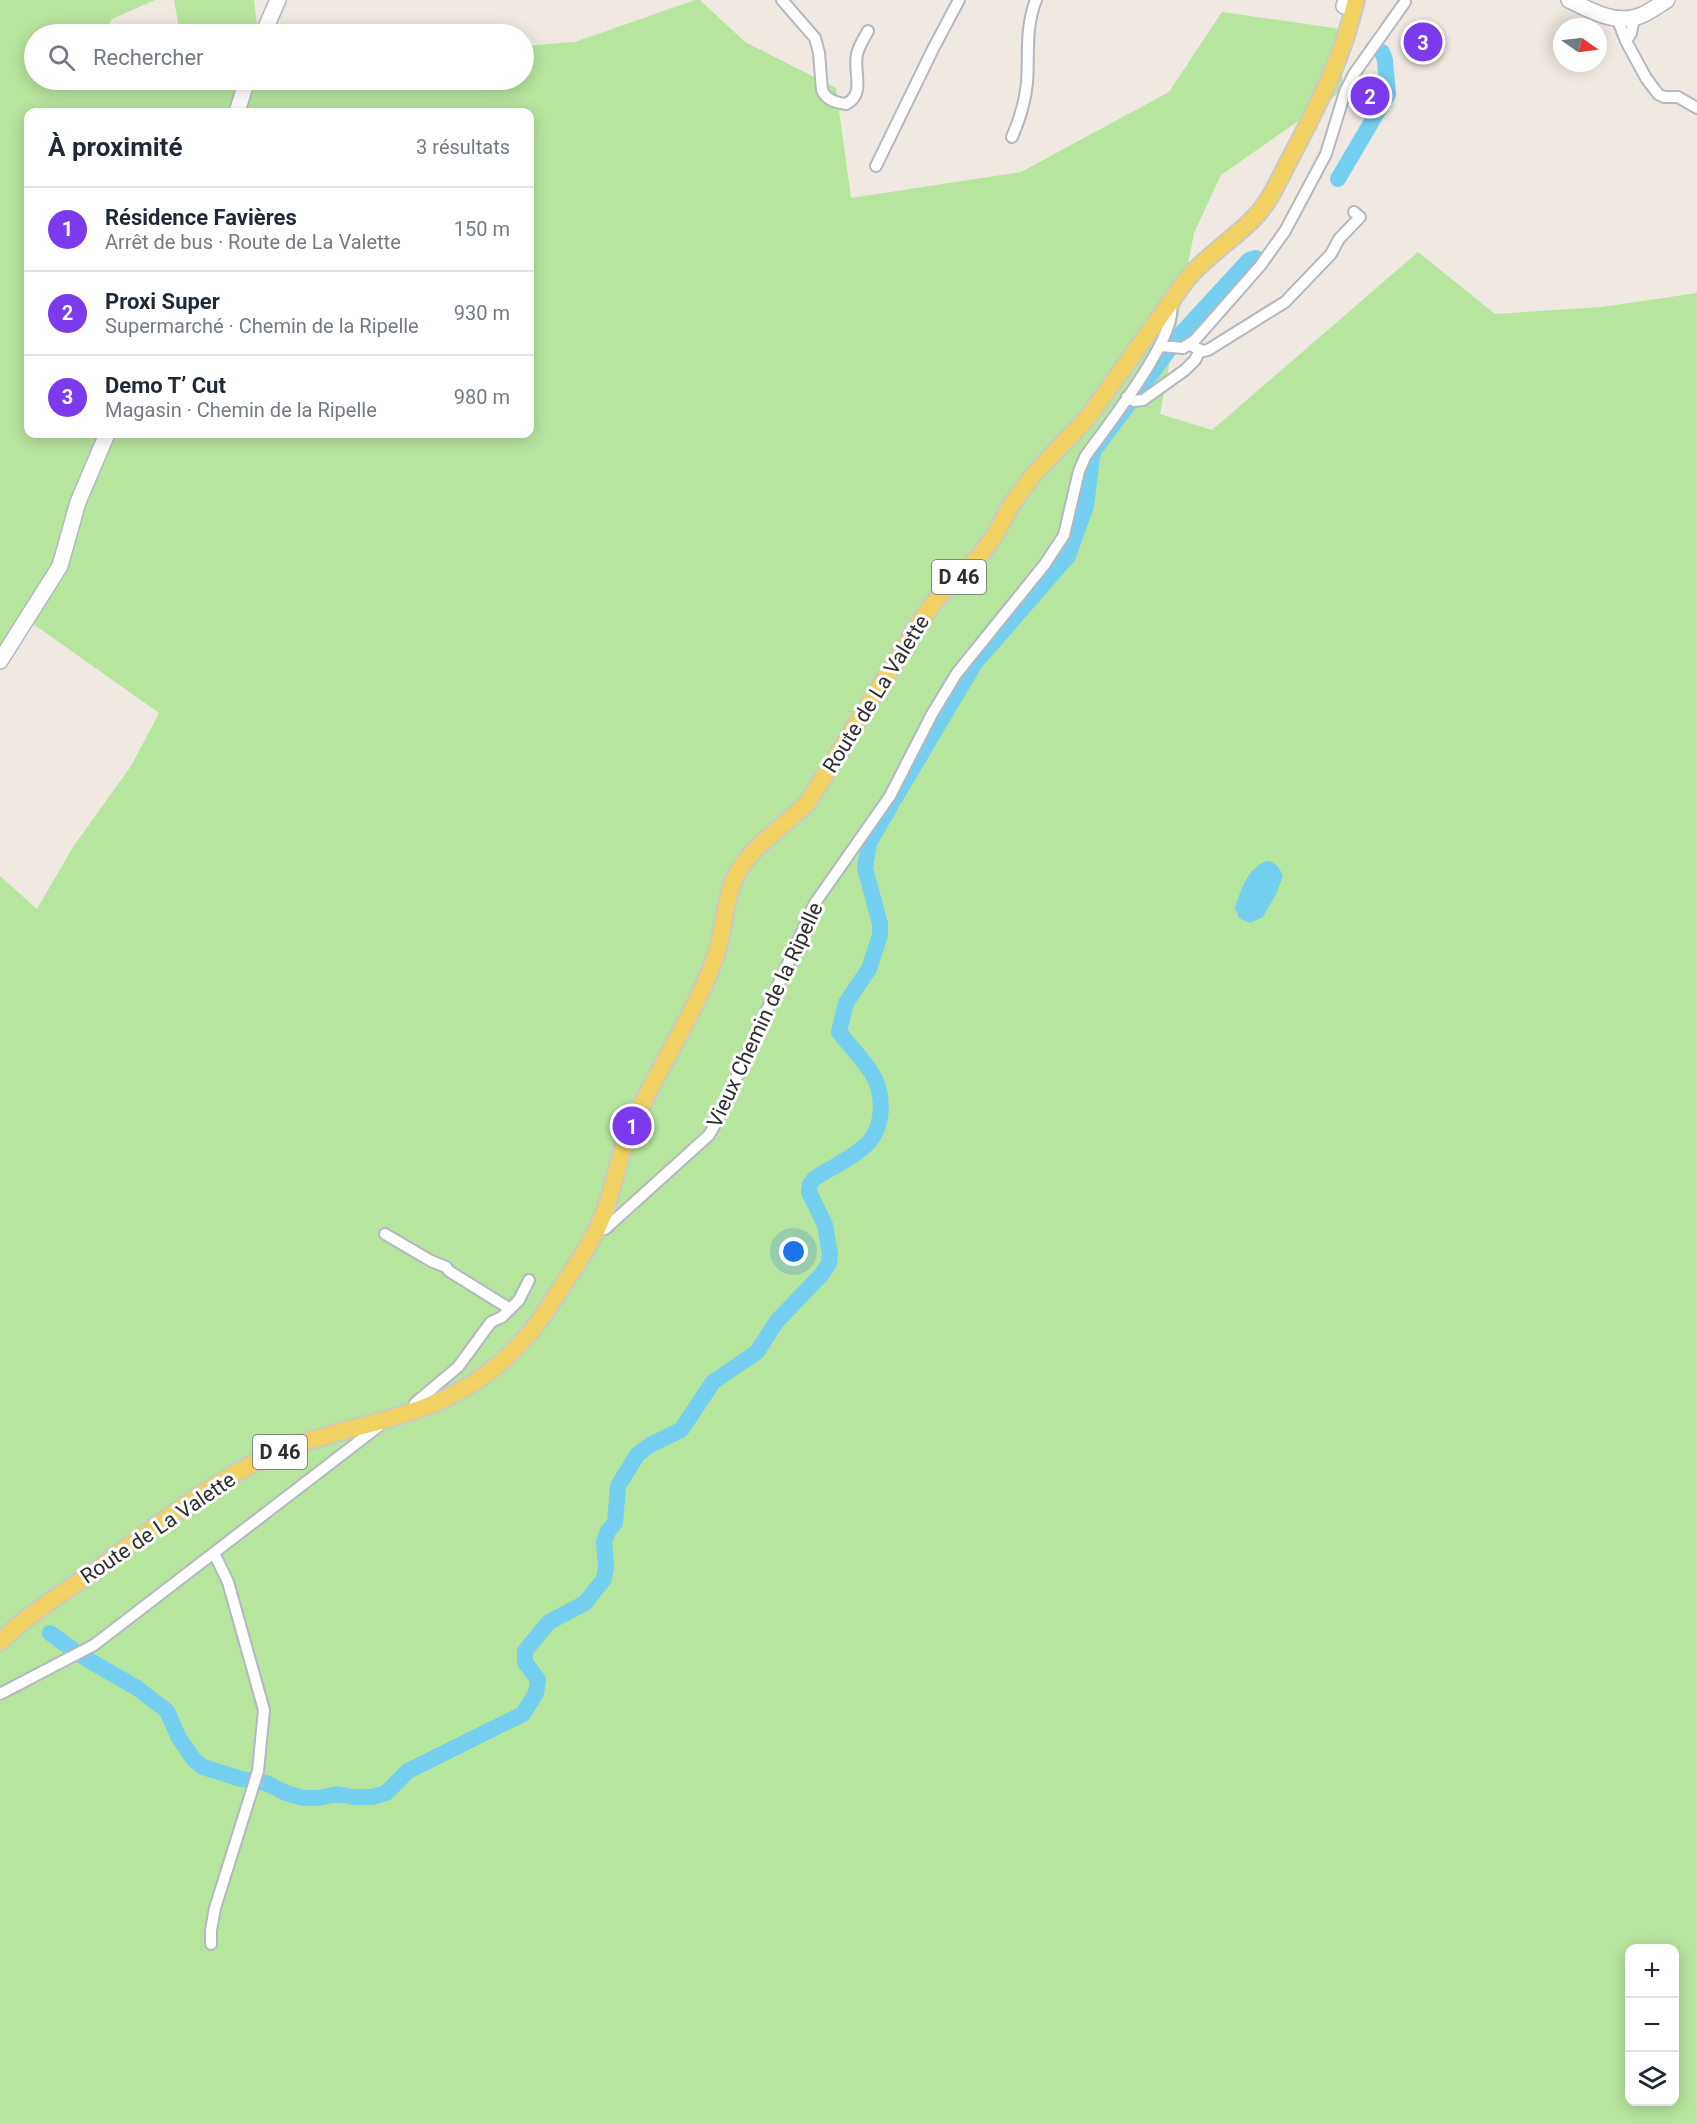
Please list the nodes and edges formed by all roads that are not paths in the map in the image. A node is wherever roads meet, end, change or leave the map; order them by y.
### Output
1 (278, 0) edge
2 (782, 0) edge
3 (959, 0) edge
4 (1036, 0) edge
5 (1569, 0) edge
6 (1588, 0) edge
7 (1667, 0) edge
8 (1350, 1) edge
9 (1406, 1) edge
10 (1617, 18) junction
11 (1634, 18) junction
12 (267, 24) edge
13 (868, 31) dead end
14 (1626, 41) junction
15 (1329, 83) junction
16 (244, 90) edge
17 (238, 108) edge
18 (1697, 108) edge
19 (1012, 137) dead end
20 (876, 166) dead end
21 (1354, 212) dead end
22 (1169, 302) junction
23 (1167, 347) junction
24 (1195, 347) junction
25 (1130, 399) junction
26 (105, 438) edge
27 (0, 661) edge
28 (593, 1229) junction
29 (385, 1234) dead end
30 (530, 1280) dead end
31 (510, 1309) junction
32 (415, 1409) junction
33 (379, 1420) junction
34 (214, 1553) junction
35 (0, 1642) edge
36 (0, 1694) edge
37 (212, 1944) dead end

1 - 12 street
2 - 13 street
3 - 20 street
4 - 19 street
5 - 10 street
6 - 10 street
7 - 11 street
8 - 15 main road, Route de La Valette / D 46
8 - 15 main road, Route de La Valette / D 46
9 - 24 street, Vieux Chemin de la Ripelle
10 - 11 street
10 - 14 street
11 - 14 street
14 - 18 street
15 - 22 main road, Route de La Valette / D 46
16 - 17 street
21 - 24 street
22 - 23 street, Vieux Chemin de la Ripelle
22 - 28 main road, Route de La Valette / D 46
23 - 24 street
23 - 25 street, Vieux Chemin de la Ripelle
24 - 25 street, Vieux Chemin de la Ripelle
25 - 28 street, Vieux Chemin de la Ripelle
26 - 27 street
28 - 32 main road, Route de La Valette / D 46
29 - 31 street
30 - 31 street
31 - 32 street
32 - 33 main road, Route de La Valette / D 46
33 - 34 street
33 - 35 main road, Route de La Valette / D 46
34 - 36 street
34 - 37 street

